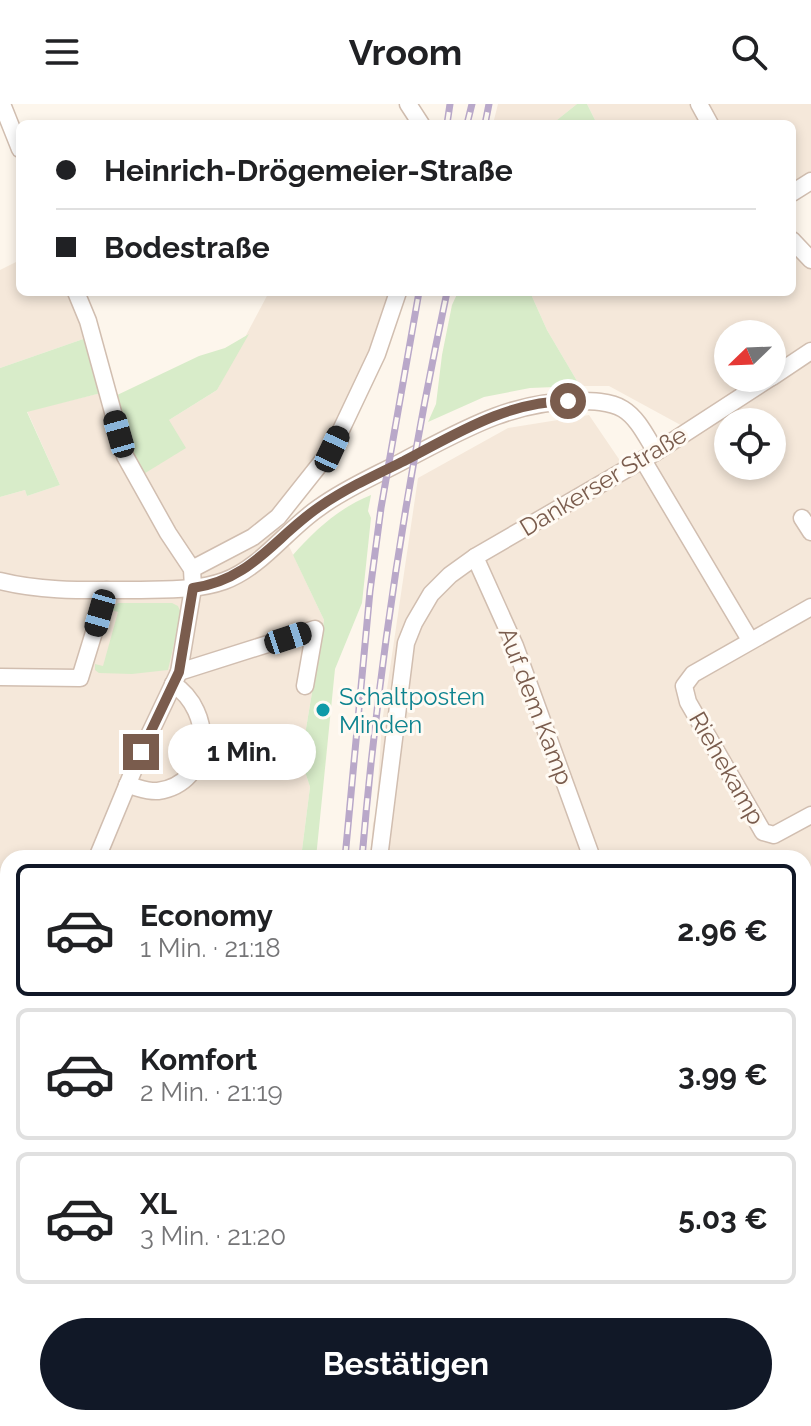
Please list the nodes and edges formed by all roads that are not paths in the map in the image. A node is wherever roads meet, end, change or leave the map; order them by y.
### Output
1 (2, 104) edge
2 (16, 139) edge
3 (796, 244) edge
4 (811, 260) edge
5 (78, 296) edge
6 (397, 296) edge
7 (811, 351) edge
8 (786, 367) edge
9 (748, 392) edge
10 (650, 456) junction
11 (475, 557) junction
12 (192, 569) junction
13 (0, 581) edge
14 (193, 588) junction
15 (107, 590) junction
16 (811, 607) edge
17 (750, 640) junction
18 (0, 677) edge
19 (176, 678) junction
20 (305, 686) dead end
21 (127, 785) junction
22 (811, 815) edge
23 (100, 850) edge
24 (380, 850) edge
25 (589, 850) edge

1 - 2 street
3 - 4 street
5 - 12 street
6 - 12 street
7 - 8 street, Dankerser Straße
9 - 10 street, Dankerser Straße
10 - 11 street, Dankerser Straße
10 - 14 street
10 - 17 street
11 - 24 street, Dankerser Straße
11 - 25 street, Auf dem Kamp
12 - 14 street
13 - 15 street
14 - 15 street
14 - 19 street
15 - 18 street
16 - 17 street, Riehekamp
17 - 22 street, Riehekamp
19 - 20 street
19 - 21 street
19 - 21 street
21 - 23 street

